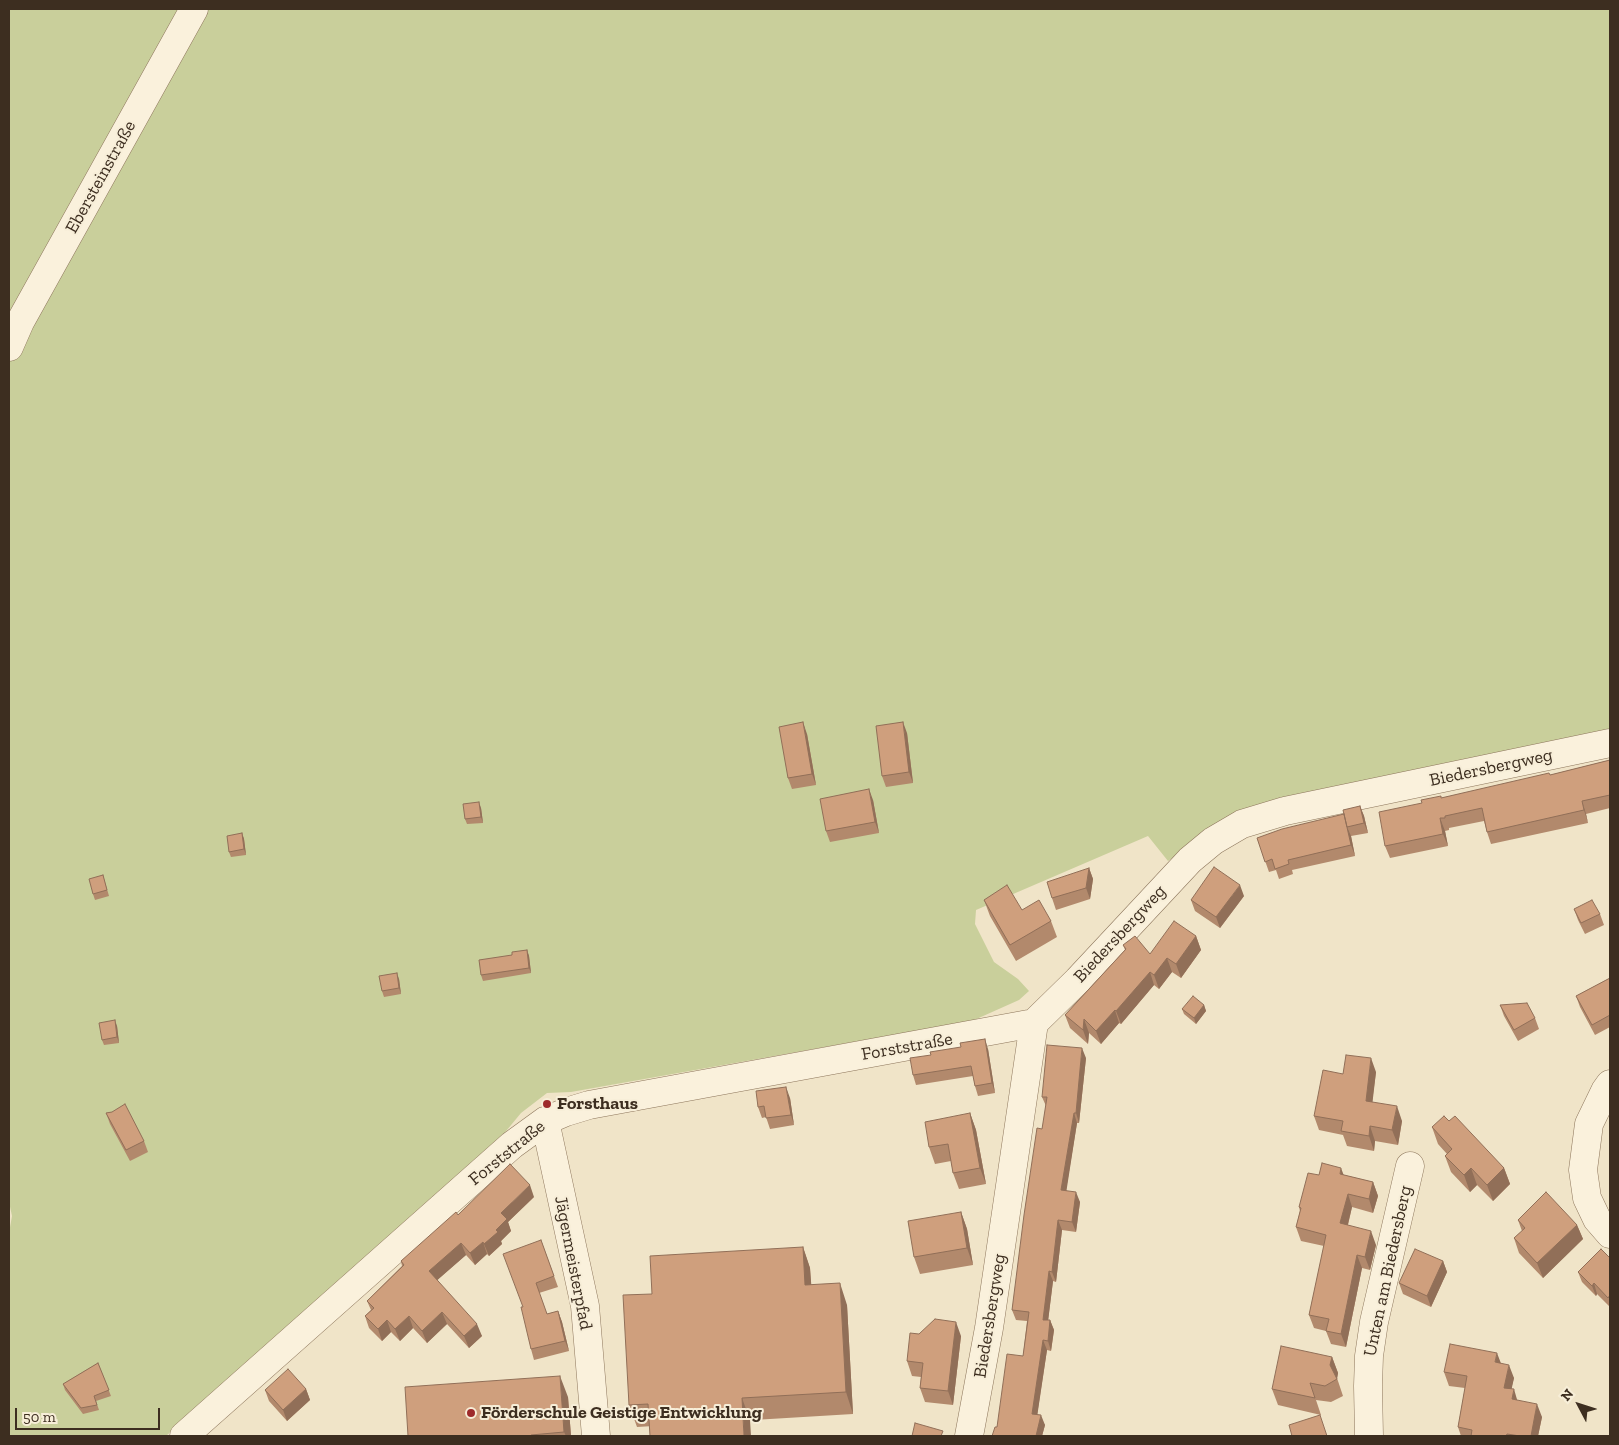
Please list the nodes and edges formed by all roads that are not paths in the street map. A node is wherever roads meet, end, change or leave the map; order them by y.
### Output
1 (194, 9) edge
2 (9, 347) edge
3 (1610, 743) edge
4 (1034, 1023) junction
5 (1610, 1084) edge
6 (544, 1121) junction
7 (1410, 1166) dead end
8 (1610, 1234) edge
9 (184, 1436) edge
10 (596, 1436) edge
11 (969, 1436) edge
12 (1370, 1436) edge

1 - 2 street, Ebersteinstraße
3 - 4 street, Biedersbergweg
4 - 6 street, Forststraße
4 - 11 street, Biedersbergweg
5 - 8 street
6 - 9 street, Forststraße
6 - 10 street, Jägermeisterpfad
7 - 12 street, Unten am Biedersberg

